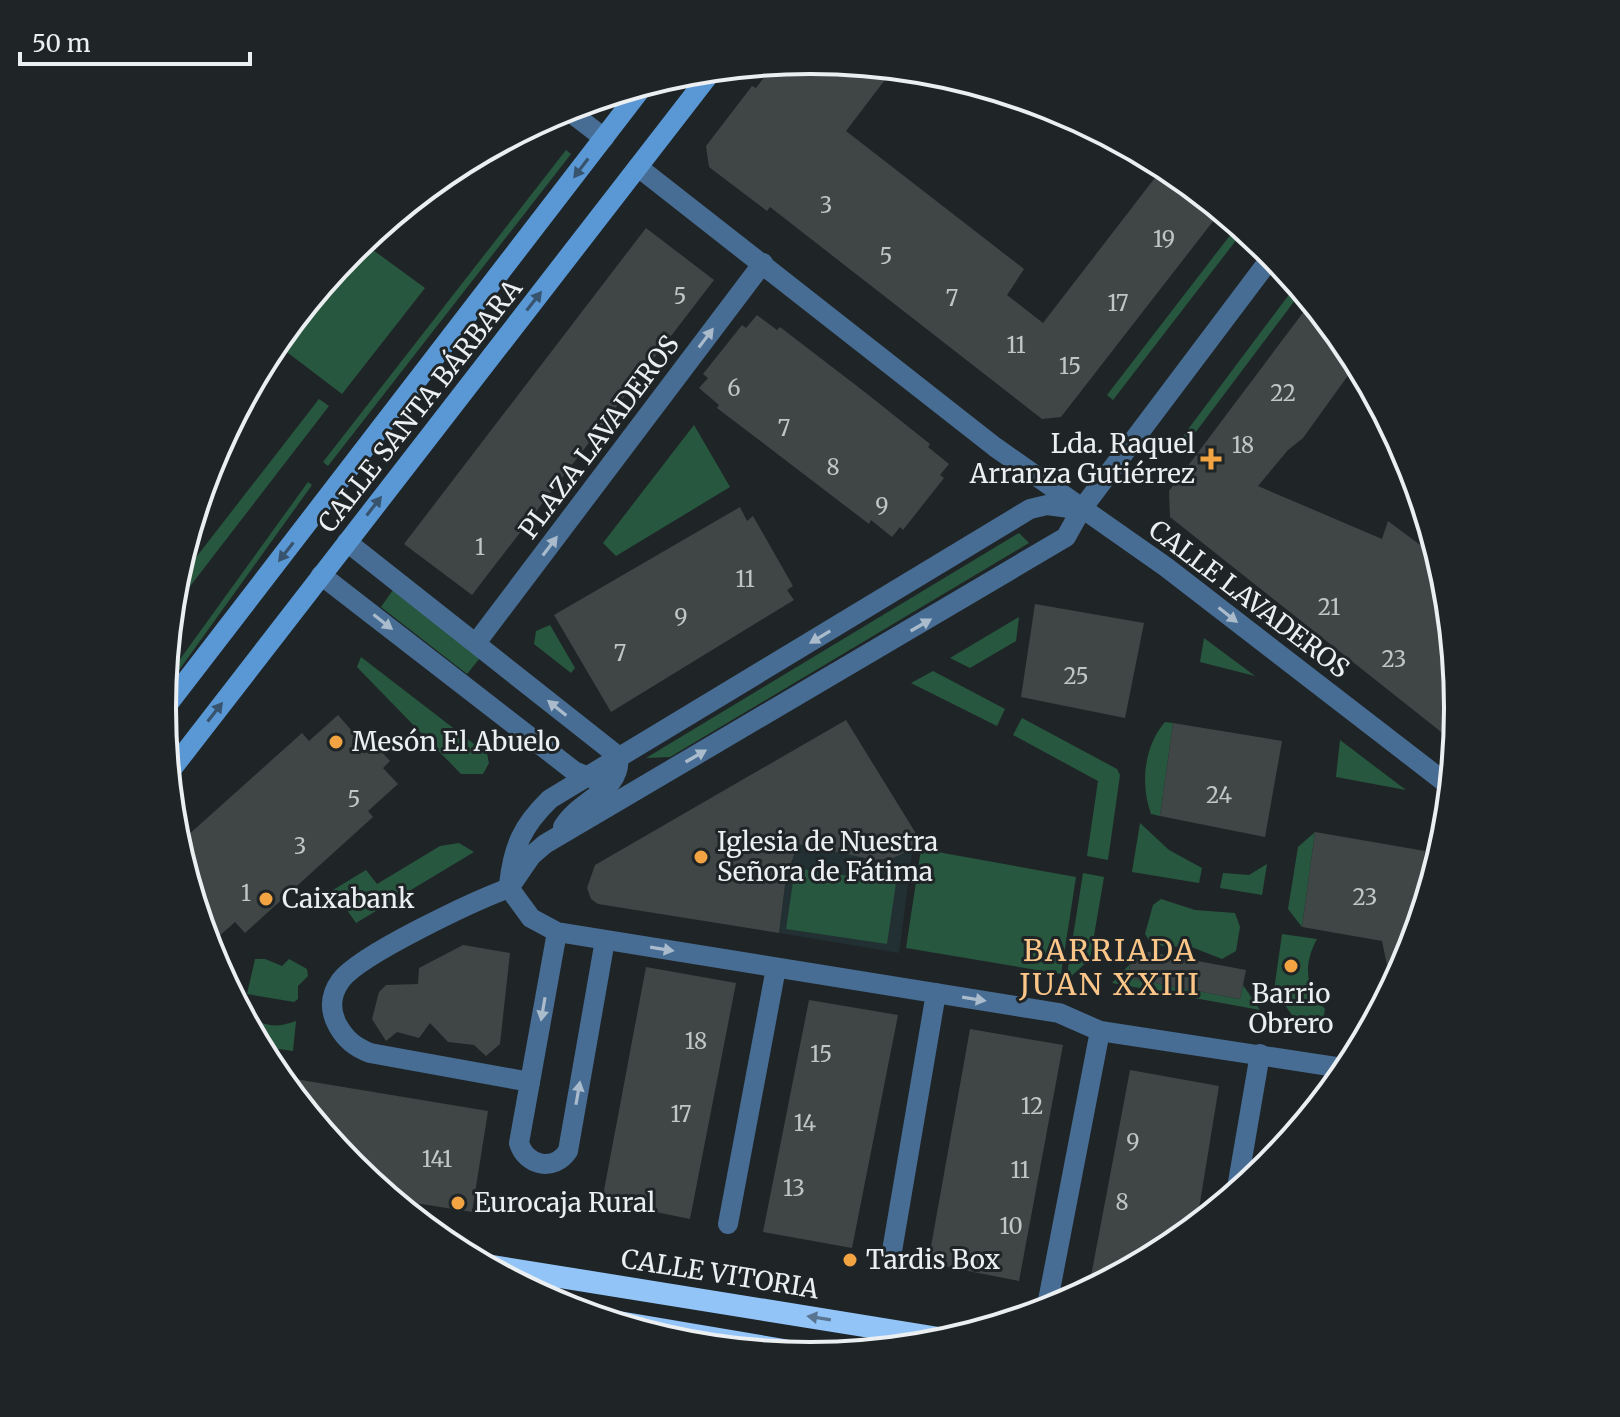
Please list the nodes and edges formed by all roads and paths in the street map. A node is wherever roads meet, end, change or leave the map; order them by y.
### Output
1 (703, 83) edge
2 (633, 100) edge
3 (578, 118) edge
4 (604, 138) junction
5 (638, 167) junction
6 (763, 263) junction
7 (1265, 266) edge
8 (1011, 458) junction
9 (1030, 509) junction
10 (1081, 510) junction
11 (347, 542) junction
12 (321, 575) junction
13 (476, 643) junction
14 (176, 693) edge
15 (551, 752) junction
16 (618, 756) junction
17 (178, 761) edge
18 (665, 774) junction
19 (584, 777) junction
20 (1440, 779) edge
21 (613, 783) junction
22 (550, 799) junction
23 (557, 838) junction
24 (509, 888) junction
25 (557, 932) junction
26 (605, 940) junction
27 (776, 968) junction
28 (936, 993) junction
29 (1100, 1031) junction
30 (1260, 1054) junction
31 (1334, 1066) edge
32 (530, 1082) junction
33 (1239, 1176) edge
34 (728, 1224) dead end
35 (892, 1251) dead end
36 (514, 1269) edge
37 (1049, 1297) edge
38 (915, 1334) edge

1 - 5 main road, CALLE SANTA BÁRBARA
2 - 4 main road, CALLE SANTA BÁRBARA
3 - 4 street
4 -> 14 main road, CALLE SANTA BÁRBARA
5 - 6 street, CALLE LAVADEROS
11 -> 5 main road, CALLE SANTA BÁRBARA
6 - 8 street, CALLE LAVADEROS
13 -> 6 street, PLAZA LAVADEROS
7 - 10 street
8 - 9 street, CALLE LAVADEROS
8 - 10 street, CALLE LAVADEROS
9 - 10 street
9 -> 16 street
18 -> 10 street
10 -> 20 street, CALLE LAVADEROS
11 - 12 main road, CALLE SANTA BÁRBARA
11 - 13 street
12 -> 15 street
17 -> 12 main road, CALLE SANTA BÁRBARA
16 -> 13 street
15 - 19 street
15 - 22 street
16 - 19 street
16 - 21 street
18 - 21 street
18 - 23 street
19 - 21 street
19 - 22 street
21 - 23 street
22 - 24 street
23 - 24 street
24 - 25 street
24 - 32 street
25 - 26 street
25 -> 32 street
26 -> 27 street
32 -> 26 street
27 - 28 street
27 - 34 street
28 -> 29 street
28 - 35 street
29 - 30 street
29 - 37 street
30 - 31 street
30 - 33 street
38 -> 36 highway, CALLE VITORIA

